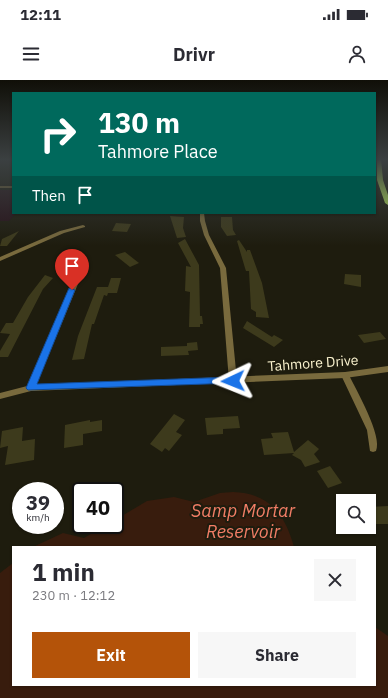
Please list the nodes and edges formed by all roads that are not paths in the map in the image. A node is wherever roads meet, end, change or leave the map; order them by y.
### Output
1 (383, 188) edge
2 (388, 202) edge
3 (202, 214) edge
4 (83, 226) dead end
5 (0, 259) edge
6 (84, 262) dead end
7 (388, 369) edge
8 (345, 375) junction
9 (233, 381) junction
10 (31, 388) junction
11 (0, 396) edge
12 (373, 448) dead end

1 - 2 main road
3 - 9 street
4 - 5 street
6 - 10 street
7 - 8 street, Tahmore Drive
8 - 9 street, Tahmore Drive
8 - 12 street
9 - 10 street, Tahmore Drive
10 - 11 street, Tahmore Drive

